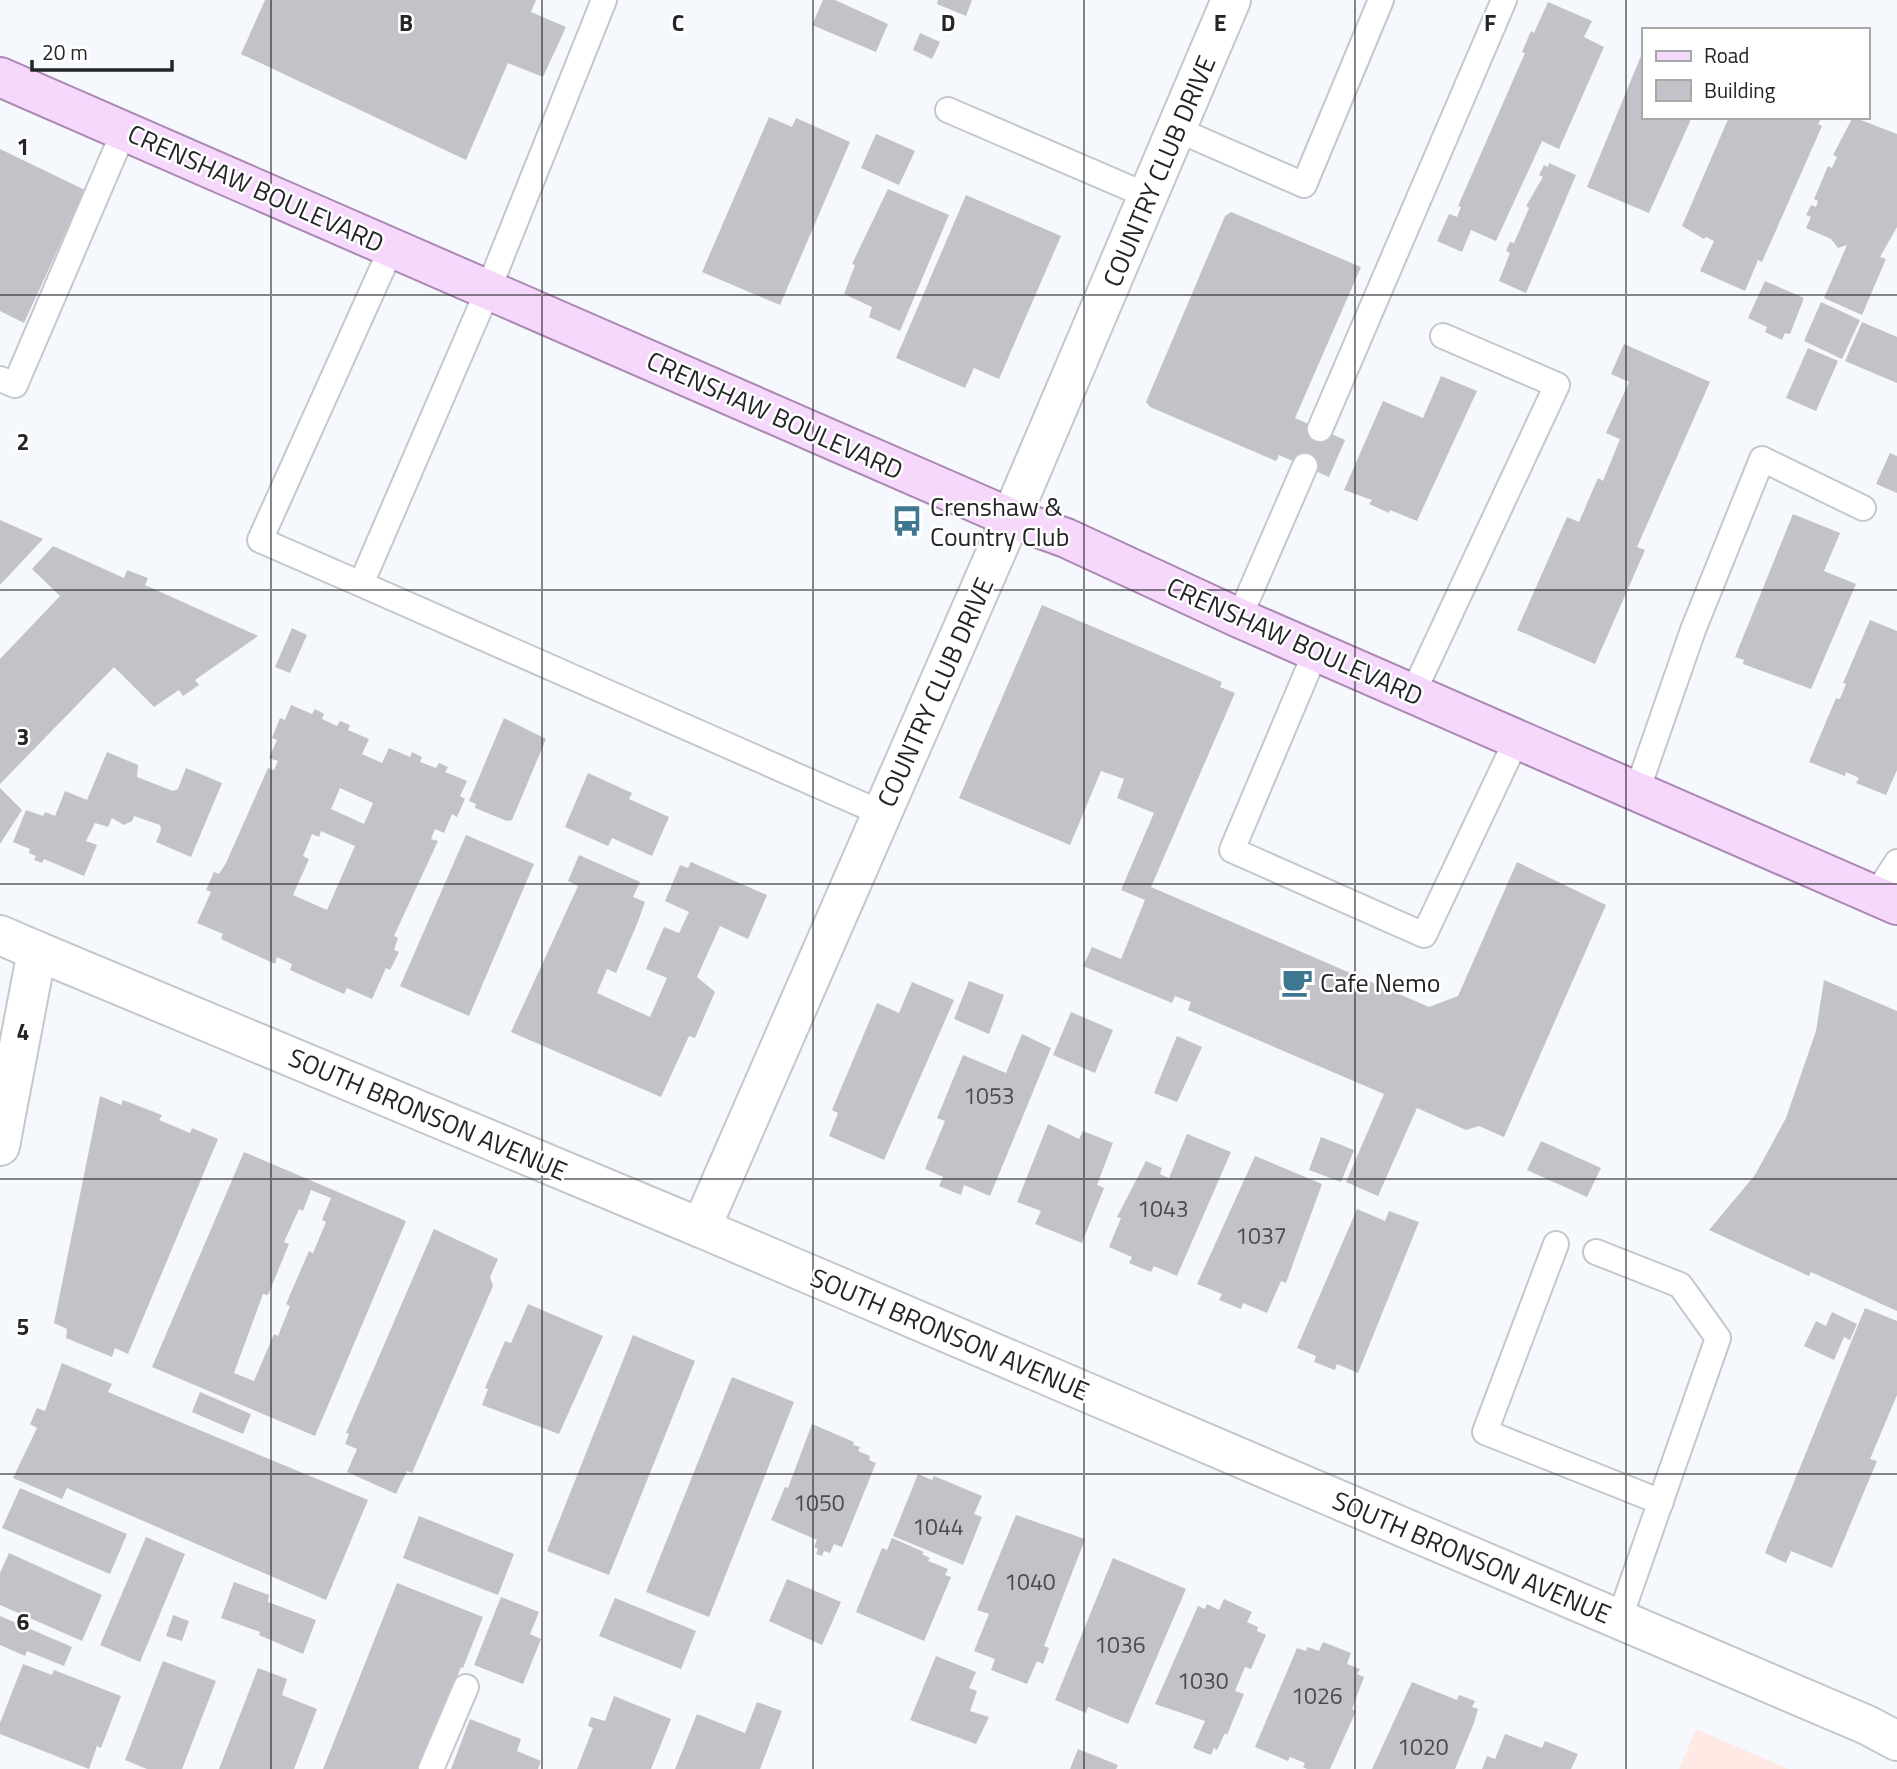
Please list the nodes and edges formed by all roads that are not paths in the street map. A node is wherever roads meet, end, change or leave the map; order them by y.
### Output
1 (604, 0) edge
2 (1231, 0) edge
3 (1381, 0) edge
4 (1504, 0) edge
5 (0, 77) edge
6 (948, 110) dead end
7 (1176, 130) junction
8 (124, 131) junction
9 (1148, 196) junction
10 (392, 247) junction
11 (488, 290) junction
12 (1443, 336) dead end
13 (0, 379) edge
14 (1320, 429) dead end
15 (1305, 466) dead end
16 (1863, 508) dead end
17 (1012, 518) junction
18 (361, 583) junction
19 (1239, 618) junction
20 (1316, 651) junction
21 (1413, 693) junction
22 (1517, 739) junction
23 (1637, 791) junction
24 (881, 813) junction
25 (1897, 862) edge
26 (1886, 900) edge
27 (0, 935) edge
28 (37, 951) junction
29 (0, 1146) edge
30 (701, 1228) junction
31 (1556, 1244) dead end
32 (1596, 1252) dead end
33 (1661, 1502) junction
34 (1619, 1620) junction
35 (466, 1687) dead end
36 (1897, 1741) edge
37 (431, 1769) edge

1 - 11 lane
2 - 7 street, COUNTRY CLUB DRIVE
3 - 7 lane
4 - 14 lane
5 - 8 main road, CRENSHAW BOULEVARD
6 - 9 lane
7 - 9 street, COUNTRY CLUB DRIVE
8 - 10 main road, CRENSHAW BOULEVARD
8 - 13 lane
9 - 17 street, COUNTRY CLUB DRIVE
10 - 11 main road, CRENSHAW BOULEVARD
10 - 18 lane
11 - 17 main road, CRENSHAW BOULEVARD
11 - 18 lane
12 - 21 lane
15 - 19 lane
16 - 23 lane
17 - 19 main road, CRENSHAW BOULEVARD
17 - 24 street, COUNTRY CLUB DRIVE
18 - 24 lane
19 - 20 main road, CRENSHAW BOULEVARD
20 - 21 main road, CRENSHAW BOULEVARD
20 - 22 lane
21 - 22 main road, CRENSHAW BOULEVARD
22 - 23 main road, CRENSHAW BOULEVARD
23 - 26 main road, CRENSHAW BOULEVARD
24 - 30 street, COUNTRY CLUB DRIVE
25 - 26 lane
27 - 28 street, SOUTH BRONSON AVENUE
28 - 29 street
28 - 30 street, SOUTH BRONSON AVENUE
30 - 34 street, SOUTH BRONSON AVENUE
31 - 33 lane
32 - 33 lane
33 - 34 lane
34 - 36 street, SOUTH BRONSON AVENUE
35 - 37 lane

